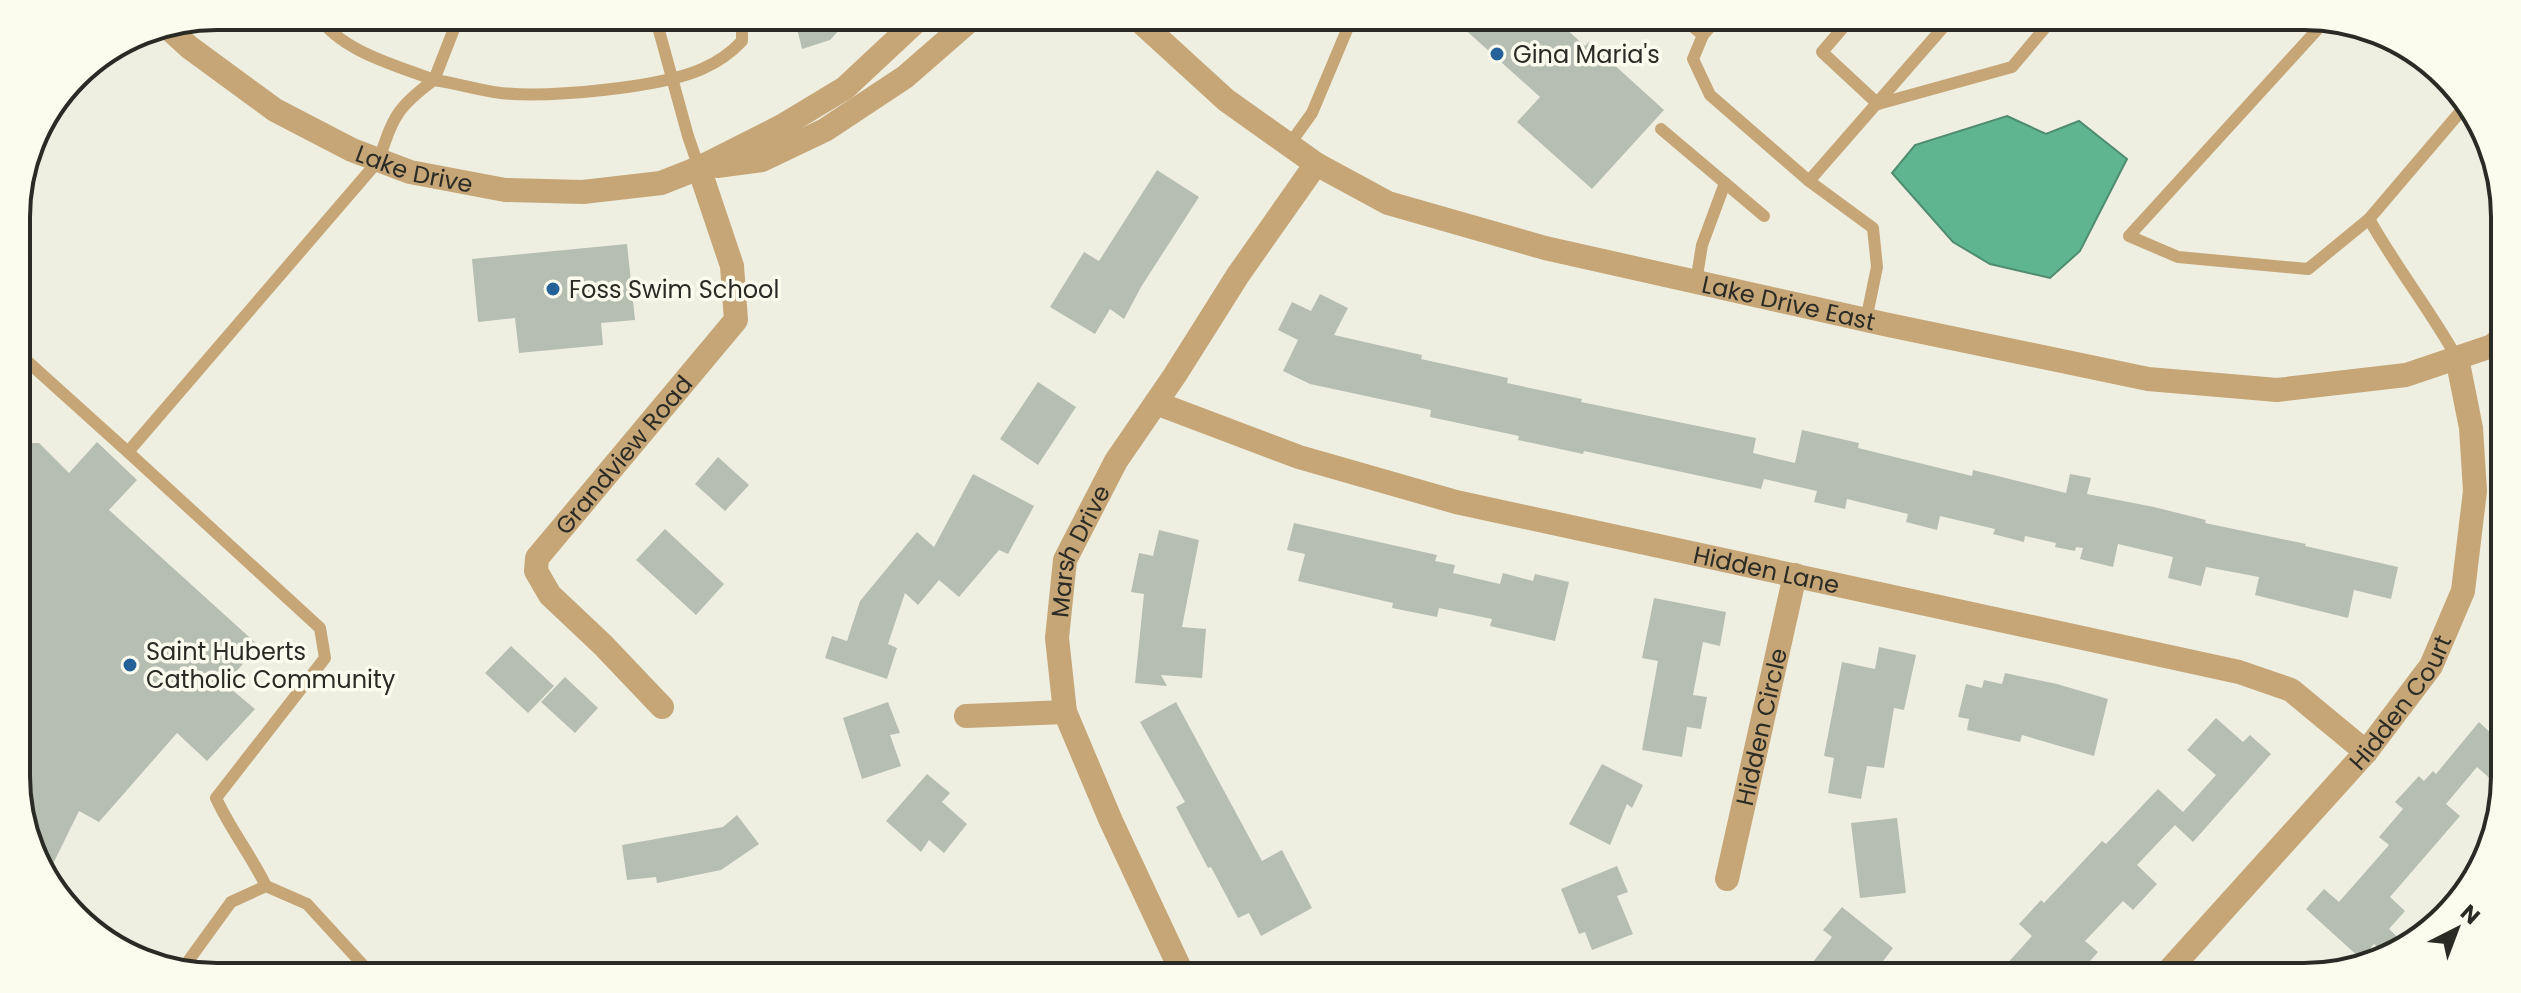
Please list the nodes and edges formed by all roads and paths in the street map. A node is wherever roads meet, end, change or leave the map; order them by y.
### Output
1 (330, 30) edge
2 (454, 30) edge
3 (659, 30) edge
4 (742, 30) edge
5 (907, 30) edge
6 (959, 30) edge
7 (1149, 30) edge
8 (1347, 30) edge
9 (1697, 30) edge
10 (1707, 30) edge
11 (1841, 30) edge
12 (1941, 30) edge
13 (2043, 30) edge
14 (2317, 30) edge
15 (176, 35) edge
16 (1703, 35) junction
17 (674, 78) junction
18 (434, 80) junction
19 (1878, 104) junction
20 (2459, 113) edge
21 (1661, 129) dead end
22 (1289, 145) junction
23 (379, 160) junction
24 (1316, 164) junction
25 (699, 168) junction
26 (1809, 181) junction
27 (1725, 183) junction
28 (1764, 216) dead end
29 (2369, 219) junction
30 (1696, 282) junction
31 (1866, 320) junction
32 (2491, 346) edge
33 (2457, 358) junction
34 (30, 364) edge
35 (1156, 403) junction
36 (128, 452) junction
37 (1795, 575) junction
38 (662, 707) dead end
39 (1065, 712) junction
40 (966, 716) dead end
41 (2366, 752) junction
42 (1727, 879) dead end
43 (266, 886) junction
44 (189, 960) edge
45 (361, 963) edge
46 (1177, 963) edge
47 (2176, 963) edge

1 - 18 lane
2 - 18 lane
3 - 17 lane
4 - 17 lane
5 - 25 street
6 - 25 street
7 - 22 street, Lake Drive East
8 - 22 lane
9 - 16 lane
10 - 16 lane
11 - 19 lane
12 - 19 lane
13 - 19 lane
14 - 29 lane
15 - 23 street, Lake Drive
16 - 26 lane
17 - 18 lane
17 - 25 lane
18 - 23 lane
19 - 26 lane
20 - 29 lane
21 - 27 lane
22 - 24 street, Lake Drive East
23 - 25 street, Lake Drive
23 - 36 lane
24 - 30 street, Lake Drive East
24 - 35 street, Marsh Drive
25 - 38 street, Grandview Road
26 - 31 lane
27 - 28 lane
27 - 30 lane
29 - 33 lane
30 - 31 street, Lake Drive East
31 - 33 street, Lake Drive East
32 - 33 street, Lake Drive East
33 - 41 street, Hidden Court
34 - 36 lane
35 - 37 street, Hidden Lane
35 - 39 street, Marsh Drive
36 - 43 lane
37 - 41 street, Hidden Lane
37 - 42 street, Hidden Circle
39 - 40 street
39 - 46 street, Marsh Drive
41 - 47 street, Hidden Court
43 - 44 lane
43 - 45 lane

